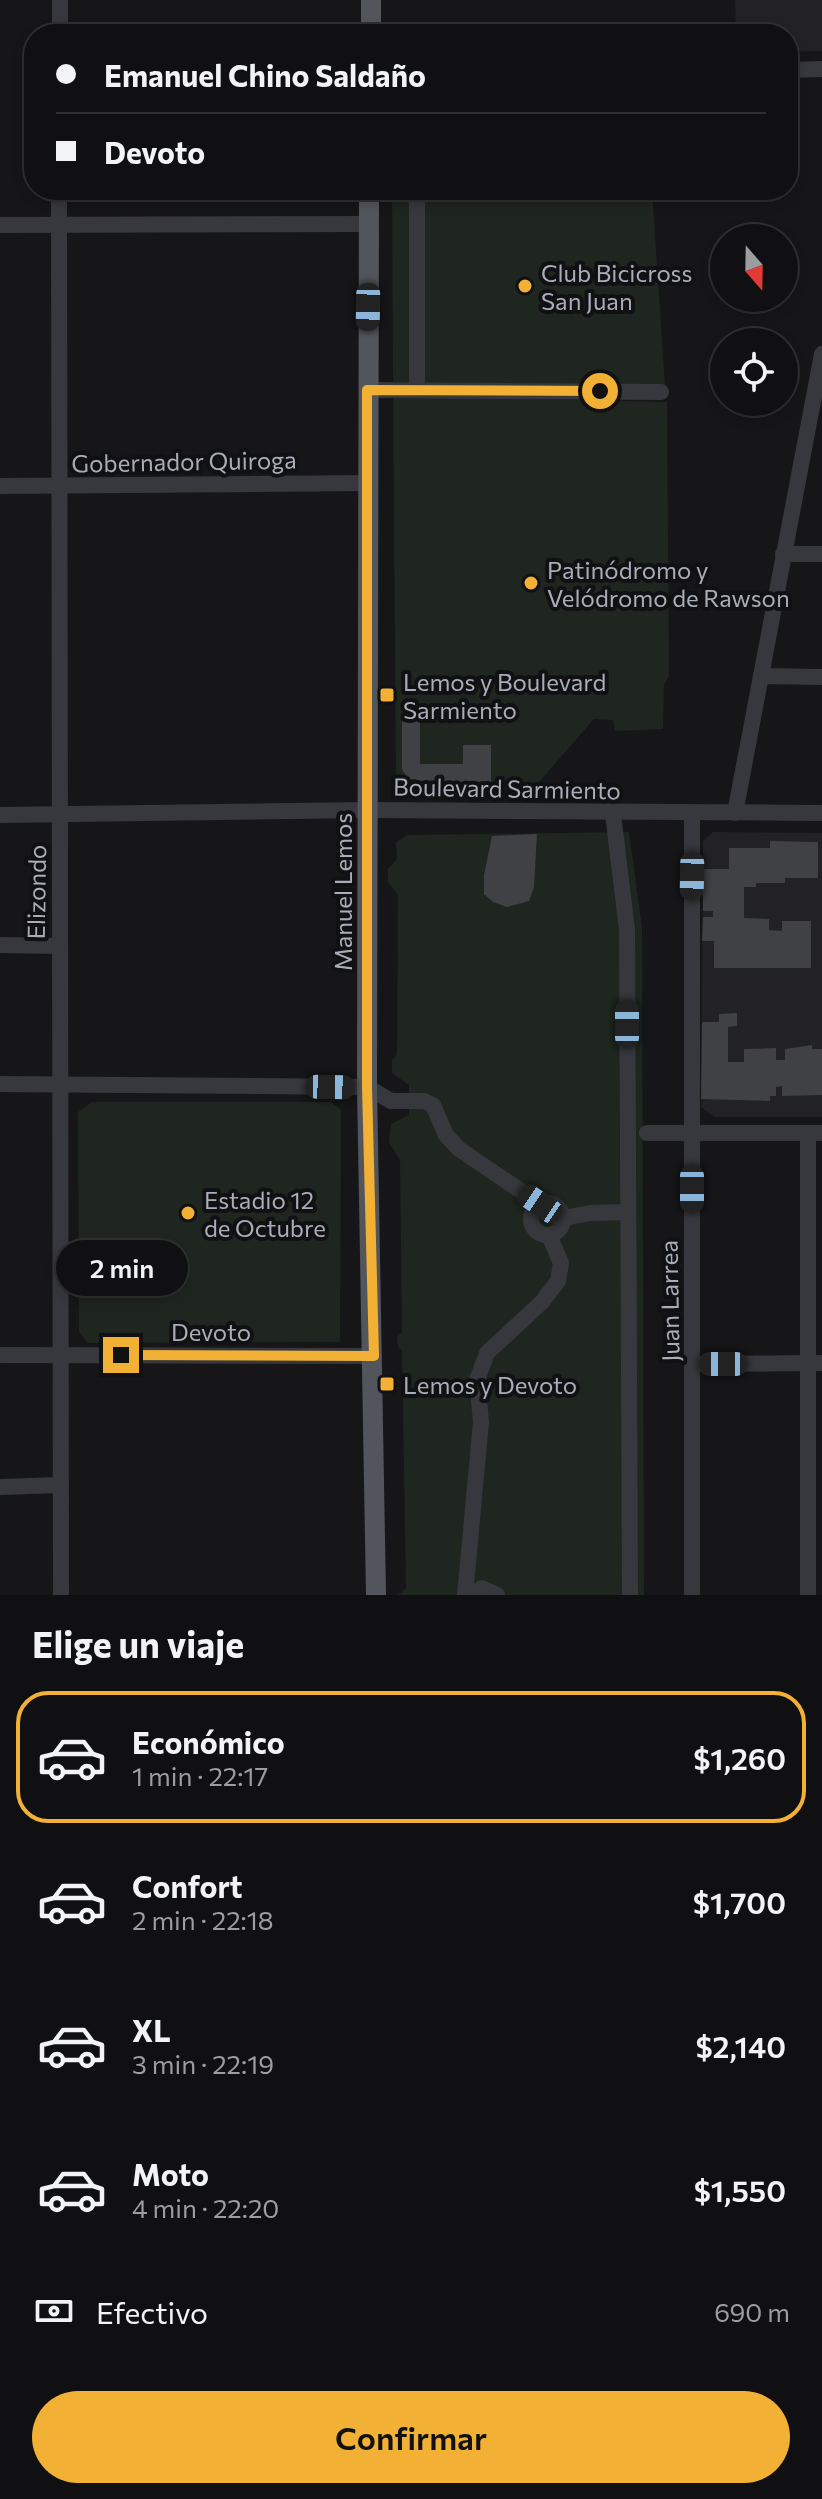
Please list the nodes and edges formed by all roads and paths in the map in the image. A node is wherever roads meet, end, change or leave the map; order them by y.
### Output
1 (60, 0) edge
2 (371, 0) edge
3 (60, 24) edge
4 (371, 24) edge
5 (822, 69) edge
6 (798, 70) edge
7 (59, 200) edge
8 (369, 200) edge
9 (417, 200) edge
10 (369, 224) junction
11 (0, 225) edge
12 (58, 225) junction
13 (822, 354) edge
14 (367, 390) junction
15 (417, 390) junction
16 (661, 392) dead end
17 (816, 420) edge
18 (369, 483) junction
19 (0, 486) edge
20 (59, 486) junction
21 (783, 554) junction
22 (822, 554) edge
23 (761, 676) junction
24 (822, 677) edge
25 (368, 810) junction
26 (692, 813) junction
27 (735, 813) junction
28 (822, 813) edge
29 (613, 814) junction
30 (0, 815) edge
31 (61, 816) junction
32 (0, 945) edge
33 (59, 946) junction
34 (0, 1084) edge
35 (58, 1084) junction
36 (367, 1087) junction
37 (647, 1133) dead end
38 (692, 1133) junction
39 (815, 1133) edge
40 (540, 1204) junction
41 (628, 1212) junction
42 (564, 1218) junction
43 (549, 1235) junction
44 (815, 1252) edge
45 (0, 1355) edge
46 (62, 1355) junction
47 (374, 1356) junction
48 (815, 1363) edge
49 (694, 1364) junction
50 (61, 1485) junction
51 (0, 1487) edge
52 (61, 1595) edge
53 (376, 1595) edge
54 (468, 1595) edge
55 (497, 1595) edge
56 (630, 1595) edge
57 (692, 1595) edge
58 (808, 1595) edge

1 - 3 street
2 - 4 main road
5 - 6 street
7 - 12 street, Elizondo
8 - 10 main road, Manuel Lemos
9 - 15 street
10 - 12 street
10 - 14 main road, Manuel Lemos
11 - 12 street
12 - 20 street, Elizondo
13 - 17 street
14 - 15 street
14 - 18 main road, Manuel Lemos
15 - 16 street
17 - 21 street
18 - 20 street, Gobernador Quiroga
18 - 25 main road, Manuel Lemos
19 - 20 street, Gobernador Quiroga
20 - 31 street, Elizondo
21 - 22 street
21 - 23 street
23 - 24 street
23 - 27 street
25 - 29 street, Boulevard Sarmiento
25 - 31 street, Boulevard Sarmiento
25 - 36 main road, Manuel Lemos
26 - 27 street, Boulevard Sarmiento
26 - 29 street, Boulevard Sarmiento
26 - 38 street, Juan Larrea
27 - 28 street, Boulevard Sarmiento
29 - 41 street
30 - 31 street, Boulevard Sarmiento
31 - 33 street, Elizondo
32 - 33 street
33 - 35 street, Elizondo
34 - 35 street
35 - 36 street
35 - 46 street, Elizondo
36 - 40 street
36 - 47 main road, Manuel Lemos
37 - 38 street
38 - 39 street
38 - 49 street, Juan Larrea
39 - 44 street
40 - 42 street
40 - 43 street
41 - 42 street
41 - 56 street
42 - 43 street
43 - 54 street
44 - 48 street
45 - 46 street, Devoto
46 - 47 street, Devoto
46 - 50 street, Elizondo
47 - 53 main road, Manuel Lemos
48 - 49 street
48 - 58 street
49 - 57 street, Juan Larrea
50 - 51 street
50 - 52 street, Elizondo
54 - 55 street

